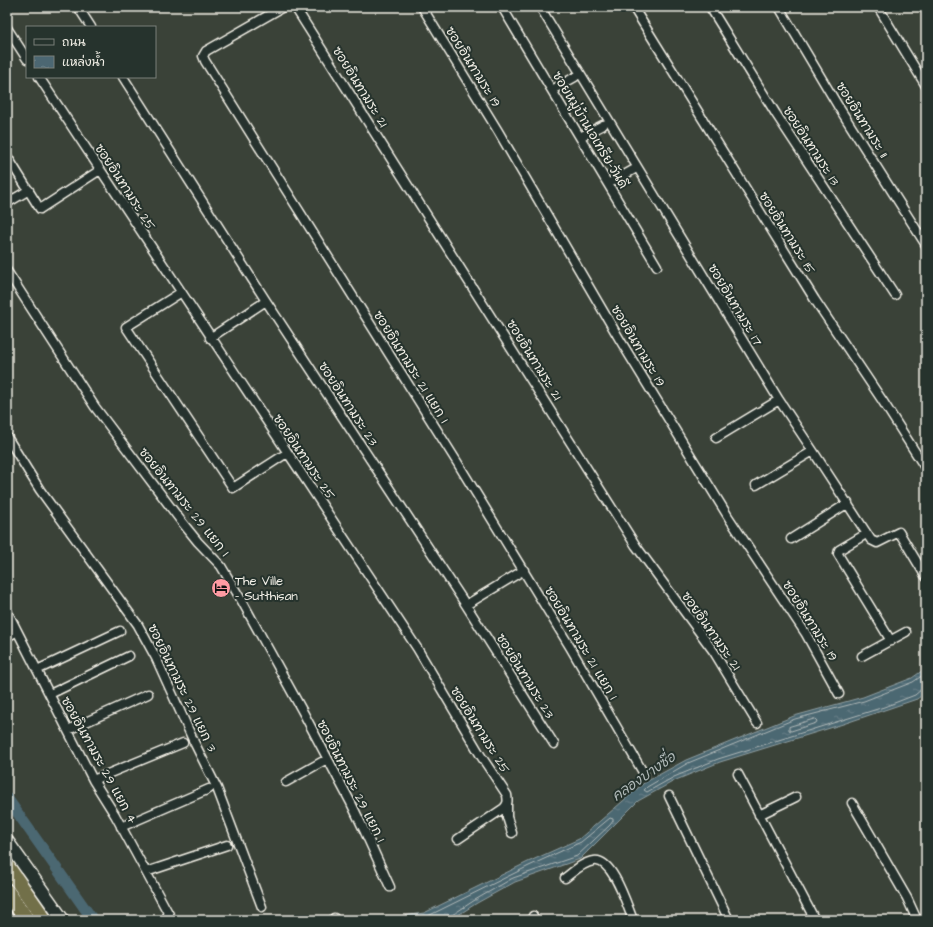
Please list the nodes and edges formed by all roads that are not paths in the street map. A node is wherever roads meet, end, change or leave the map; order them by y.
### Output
1 (78, 7) edge
2 (283, 7) edge
3 (295, 7) edge
4 (422, 7) edge
5 (502, 7) edge
6 (540, 7) edge
7 (633, 7) edge
8 (710, 7) edge
9 (779, 7) edge
10 (878, 7) edge
11 (90, 26) edge
12 (7, 28) edge
13 (26, 57) edge
14 (575, 77) dead end
15 (40, 78) edge
16 (124, 78) edge
17 (926, 86) edge
18 (552, 90) junction
19 (603, 125) dead end
20 (580, 137) junction
21 (7, 156) edge
22 (100, 170) junction
23 (633, 170) dead end
24 (608, 184) junction
25 (29, 190) junction
26 (7, 203) edge
27 (926, 244) edge
28 (657, 266) dead end
29 (7, 271) edge
30 (180, 293) junction
31 (895, 296) dead end
32 (266, 301) junction
33 (210, 338) junction
34 (779, 400) junction
35 (7, 437) edge
36 (716, 438) dead end
37 (813, 451) junction
38 (287, 453) junction
39 (926, 469) edge
40 (756, 485) dead end
41 (848, 503) junction
42 (866, 534) junction
43 (791, 539) dead end
44 (524, 570) junction
45 (926, 577) edge
46 (466, 605) junction
47 (7, 611) edge
48 (17, 631) junction
49 (120, 631) dead end
50 (906, 632) dead end
51 (7, 637) edge
52 (891, 641) junction
53 (129, 656) dead end
54 (862, 656) dead end
55 (37, 670) junction
56 (50, 694) junction
57 (148, 694) dead end
58 (839, 694) dead end
59 (757, 723) dead end
60 (68, 730) junction
61 (183, 743) dead end
62 (554, 744) dead end
63 (327, 759) junction
64 (644, 774) dead end
65 (738, 774) dead end
66 (93, 780) junction
67 (286, 782) dead end
68 (209, 789) dead end
69 (669, 796) dead end
70 (796, 797) dead end
71 (852, 803) dead end
72 (507, 804) junction
73 (759, 815) junction
74 (121, 827) junction
75 (512, 833) dead end
76 (458, 839) dead end
77 (7, 841) edge
78 (226, 845) dead end
79 (7, 866) edge
80 (146, 872) junction
81 (564, 878) dead end
82 (390, 887) dead end
83 (7, 892) edge
84 (262, 907) dead end
85 (27, 920) edge
86 (45, 920) edge
87 (63, 920) edge
88 (172, 920) edge
89 (633, 920) edge
90 (729, 920) edge
91 (815, 920) edge
92 (917, 920) edge

1 - 11 street
2 - 44 street, ซอยอินทามระ 21 แยก 1
3 - 59 street, ซอยอินทามระ 21
4 - 58 street, ซอยอินทามระ 19
5 - 18 street, ซอยหมู่บ้านเอเทรีย-วันดี
6 - 34 street, ซอยอินทามระ 17
7 - 39 street, ซอยอินทามระ 15
8 - 31 street, ซอยอินทามระ 13
9 - 27 street, ซอยอินทามระ 11
10 - 17 street
12 - 13 street
14 - 18 street
15 - 22 street, ซอยอินทามระ 25
16 - 32 street, ซอยอินทามระ 23
18 - 20 street, ซอยหมู่บ้านเอเทรีย-วันดี
19 - 20 street
20 - 24 street, ซอยหมู่บ้านเอเทรีย-วันดี
21 - 25 street
22 - 25 street
22 - 30 street, ซอยอินทามระ 25
23 - 24 street
24 - 28 street, ซอยหมู่บ้านเอเทรีย-วันดี
25 - 26 street
29 - 63 street, ซอยอินทามระ 29 แยก 1
30 - 33 street, ซอยอินทามระ 25
30 - 38 street
32 - 33 street
32 - 46 street, ซอยอินทามระ 23
33 - 38 street, ซอยอินทามระ 25
34 - 36 street
34 - 37 street, ซอยอินทามระ 17
35 - 84 street, ซอยอินทามระ 29 แยก 3
37 - 40 street
37 - 41 street, ซอยอินทามระ 17
38 - 72 street, ซอยอินทามระ 25
41 - 42 street, ซอยอินทามระ 17
41 - 43 street
42 - 45 street
42 - 52 street
44 - 46 street
44 - 64 street, ซอยอินทามระ 21 แยก 1
46 - 62 street, ซอยอินทามระ 23
47 - 48 street, ซอยอินทามระ 29 แยก 4
48 - 51 street
48 - 55 street, ซอยอินทามระ 29 แยก 4
49 - 55 street
50 - 52 street
52 - 54 street
53 - 56 street
55 - 56 street, ซอยอินทามระ 29 แยก 4
56 - 60 street, ซอยอินทามระ 29 แยก 4
57 - 60 street
60 - 66 street, ซอยอินทามระ 29 แยก 4
61 - 66 street
63 - 67 street
63 - 82 street, ซอยอินทามระ 29 แยก 1
65 - 73 street
66 - 74 street, ซอยอินทามระ 29 แยก 4
68 - 74 street
69 - 90 street
70 - 73 street
71 - 92 street
72 - 75 street, ซอยอินทามระ 25
72 - 76 street
73 - 91 street
74 - 80 street, ซอยอินทามระ 29 แยก 4
77 - 87 main road
78 - 80 street
79 - 86 highway
80 - 88 street, ซอยอินทามระ 29 แยก 4
81 - 89 street
83 - 85 highway

